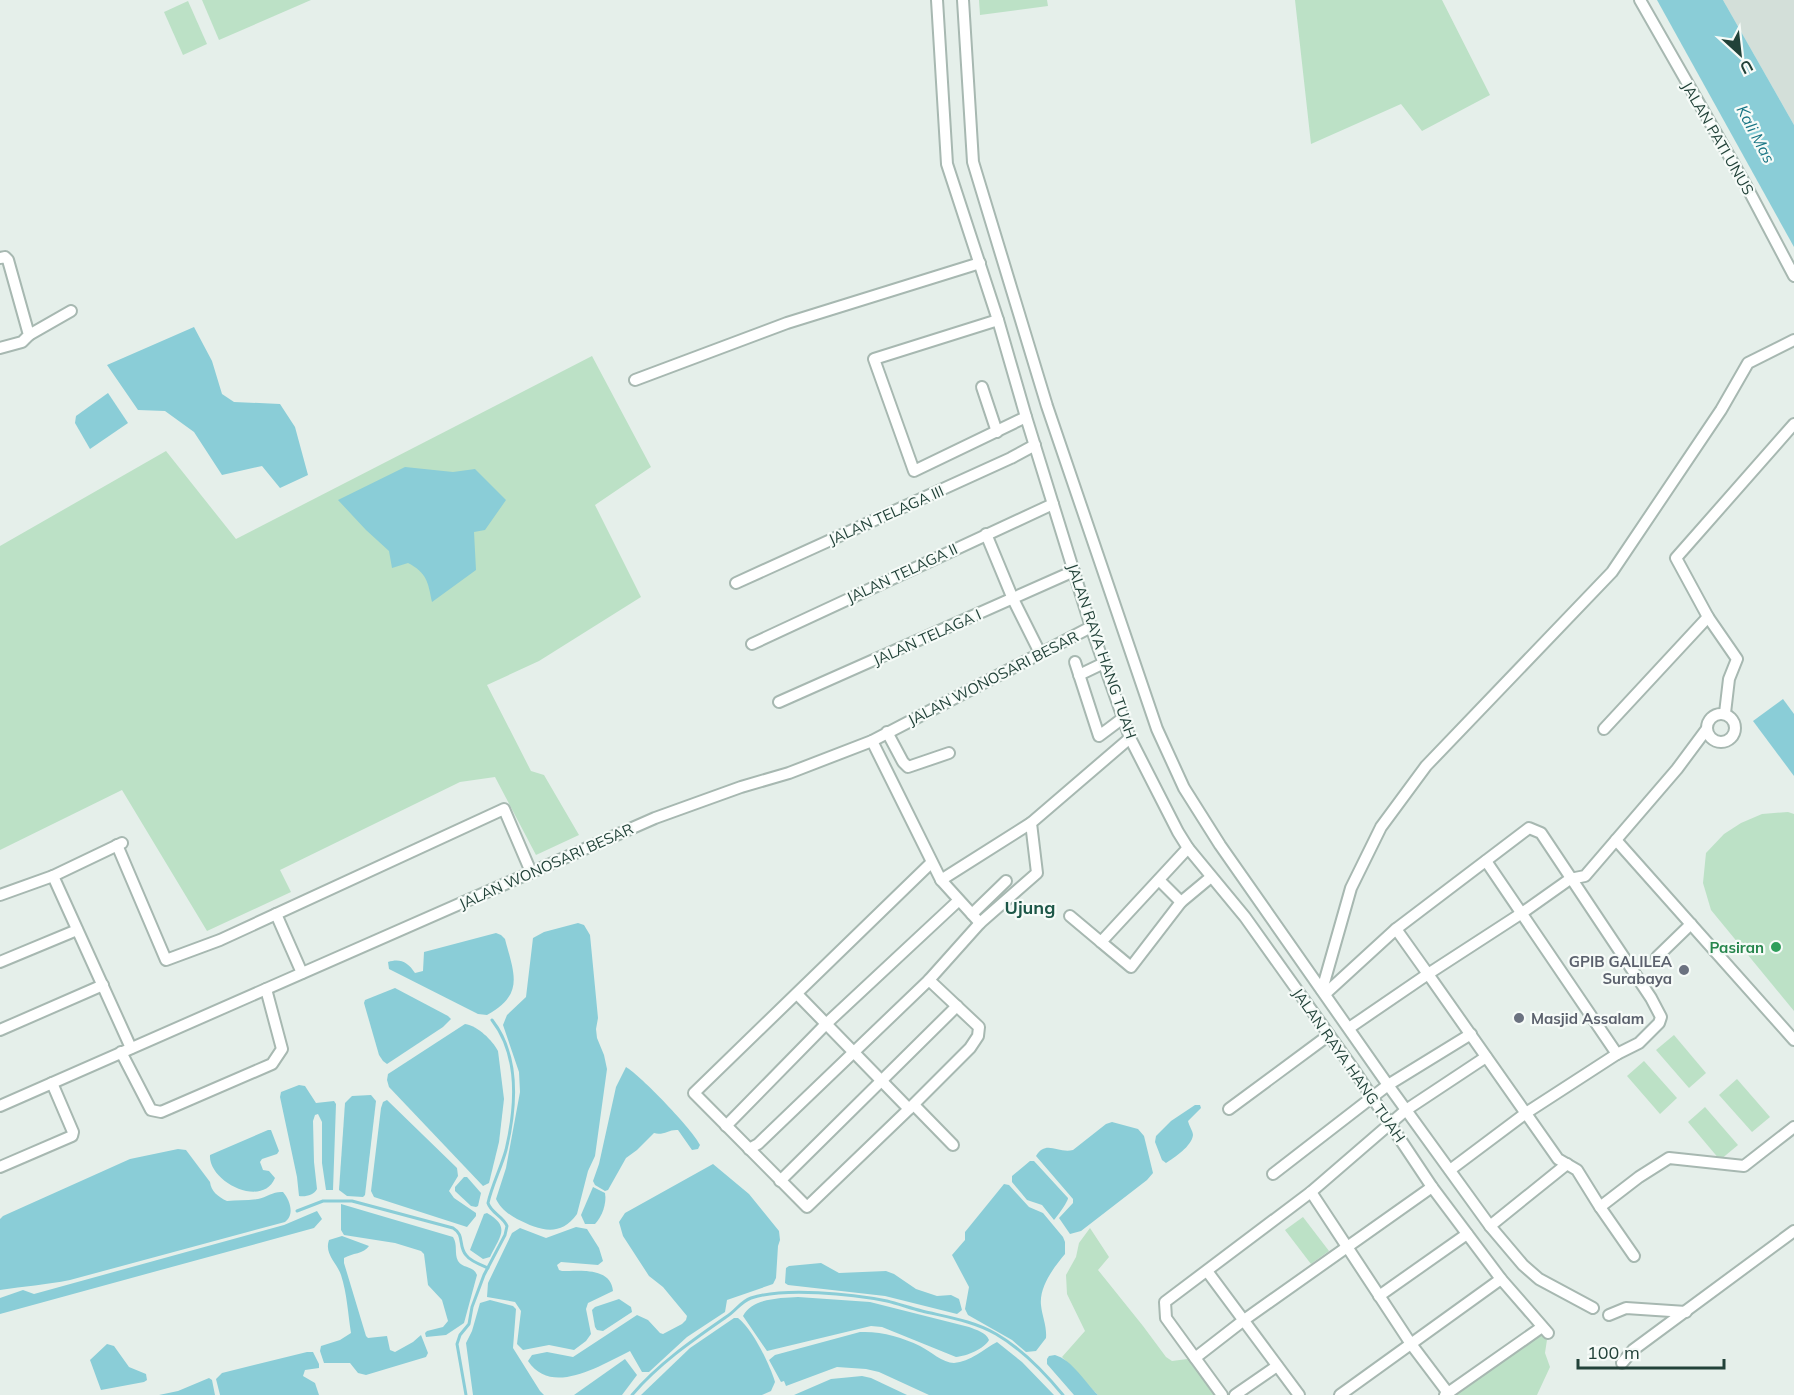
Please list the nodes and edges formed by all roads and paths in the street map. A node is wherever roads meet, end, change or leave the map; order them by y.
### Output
1 (937, 0) edge
2 (963, 0) edge
3 (1640, 0) edge
4 (3, 258) edge
5 (980, 263) junction
6 (1794, 276) edge
7 (71, 311) dead end
8 (998, 320) junction
9 (28, 337) junction
10 (1794, 342) edge
11 (0, 348) edge
12 (635, 380) dead end
13 (982, 387) dead end
14 (1026, 417) junction
15 (1794, 424) edge
16 (996, 432) junction
17 (1035, 445) junction
18 (1053, 504) junction
19 (986, 534) junction
20 (1074, 571) junction
21 (736, 583) dead end
22 (1013, 599) junction
23 (1708, 617) junction
24 (1091, 627) junction
25 (752, 644) dead end
26 (1040, 653) junction
27 (1075, 662) dead end
28 (1104, 663) junction
29 (1079, 675) junction
30 (778, 702) dead end
31 (1725, 713) junction
32 (1123, 718) junction
33 (1604, 729) dead end
34 (1707, 730) junction
35 (887, 732) junction
36 (1131, 738) junction
37 (872, 741) junction
38 (949, 753) dead end
39 (1031, 823) junction
40 (1616, 840) junction
41 (1188, 848) junction
42 (1486, 861) junction
43 (931, 863) junction
44 (531, 872) junction
45 (53, 876) junction
46 (1211, 878) junction
47 (1570, 879) junction
48 (941, 880) junction
49 (1159, 880) junction
50 (1006, 881) dead end
51 (0, 894) edge
52 (958, 901) junction
53 (1181, 902) junction
54 (1522, 913) junction
55 (276, 914) junction
56 (972, 914) junction
57 (1070, 916) dead end
58 (981, 923) junction
59 (1691, 924) junction
60 (1395, 929) junction
61 (77, 930) junction
62 (1101, 942) junction
63 (1657, 957) dead end
64 (0, 962) edge
65 (302, 973) junction
66 (1428, 974) junction
67 (929, 980) junction
68 (103, 985) junction
69 (266, 989) junction
70 (1324, 992) junction
71 (797, 994) junction
72 (957, 1006) junction
73 (826, 1024) junction
74 (1349, 1028) junction
75 (0, 1030) edge
76 (1471, 1034) junction
77 (1329, 1035) junction
78 (1794, 1040) edge
79 (126, 1050) junction
80 (854, 1052) junction
81 (1617, 1054) junction
82 (1486, 1057) junction
83 (881, 1081) junction
84 (52, 1083) junction
85 (1388, 1085) junction
86 (1372, 1097) junction
87 (0, 1106) edge
88 (912, 1107) junction
89 (1229, 1109) dead end
90 (1406, 1110) junction
91 (1526, 1113) junction
92 (1389, 1123) junction
93 (726, 1126) junction
94 (1794, 1127) edge
95 (953, 1145) dead end
96 (749, 1149) junction
97 (1567, 1164) junction
98 (0, 1167) edge
99 (1450, 1170) junction
100 (1273, 1174) dead end
101 (780, 1181) junction
102 (1432, 1187) junction
103 (1311, 1192) junction
104 (1600, 1206) junction
105 (1490, 1226) junction
106 (1467, 1234) junction
107 (1793, 1234) edge
108 (1347, 1247) junction
109 (1634, 1256) dead end
110 (1207, 1271) junction
111 (1501, 1279) junction
112 (1379, 1296) junction
113 (1593, 1308) dead end
114 (1686, 1312) junction
115 (1609, 1315) dead end
116 (1244, 1320) junction
117 (1411, 1344) junction
118 (1195, 1358) junction
119 (1622, 1363) dead end
120 (1277, 1366) junction
121 (1446, 1394) edge
122 (1222, 1395) edge
123 (1235, 1395) edge
124 (1299, 1395) edge
125 (1340, 1395) edge

1 - 5 street, JALAN RAYA HANG TUAH
2 - 70 street, JALAN RAYA HANG TUAH
3 - 6 street, JALAN PATI UNUS
4 - 9 street
5 - 8 street, JALAN RAYA HANG TUAH
5 - 12 street
7 - 9 street
8 - 14 street, JALAN RAYA HANG TUAH
8 - 16 street
9 - 11 street
10 - 70 street
13 - 16 street
14 - 16 street
14 - 17 street, JALAN RAYA HANG TUAH
15 - 23 street
17 - 18 street, JALAN RAYA HANG TUAH
17 - 21 street, JALAN TELAGA III
18 - 19 street, JALAN TELAGA II
18 - 20 street, JALAN RAYA HANG TUAH
19 - 22 street
19 - 25 street, JALAN TELAGA II
20 - 22 street, JALAN TELAGA I
20 - 24 street, JALAN RAYA HANG TUAH
22 - 26 street
22 - 30 street, JALAN TELAGA I
23 - 31 street
23 - 33 street
24 - 26 street, JALAN WONOSARI BESAR
24 - 28 street, JALAN RAYA HANG TUAH
26 - 35 street, JALAN WONOSARI BESAR
27 - 29 street
28 - 29 street
28 - 32 street, JALAN RAYA HANG TUAH
29 - 32 street
31 - 34 street
31 - 34 street
32 - 36 street, JALAN RAYA HANG TUAH
34 - 40 street
35 - 37 street, JALAN WONOSARI BESAR
35 - 38 street
36 - 39 street
36 - 41 street, JALAN RAYA HANG TUAH
37 - 43 street
37 - 44 street, JALAN WONOSARI BESAR
39 - 48 street
39 - 58 street
40 - 47 street
40 - 59 street
41 - 46 street, JALAN RAYA HANG TUAH
41 - 49 street
42 - 47 street
42 - 54 street
42 - 60 street
43 - 48 street
43 - 71 street
44 - 55 street
44 - 65 street, JALAN WONOSARI BESAR
45 - 51 street
45 - 55 street
45 - 61 street
46 - 53 street
46 - 77 street, JALAN RAYA HANG TUAH
47 - 54 street
47 - 81 street
48 - 52 street
49 - 53 street
49 - 62 street
50 - 56 street
52 - 56 street
52 - 73 street
53 - 62 street
54 - 66 street
54 - 81 street
55 - 65 street
56 - 58 street
57 - 62 street
58 - 67 street
59 - 63 street
59 - 78 street
60 - 66 street
60 - 70 street
61 - 64 street
61 - 68 street
65 - 69 street, JALAN WONOSARI BESAR
66 - 74 street
66 - 76 street
67 - 72 street
67 - 80 street
68 - 75 street
68 - 79 street
69 - 79 street, JALAN WONOSARI BESAR
69 - 79 street
70 - 74 street, JALAN RAYA HANG TUAH
71 - 73 street
71 - 93 street
72 - 83 street
72 - 88 street
73 - 80 street
73 - 93 street
74 - 85 street, JALAN RAYA HANG TUAH
76 - 82 street
76 - 85 street
77 - 86 street, JALAN RAYA HANG TUAH
77 - 89 street
79 - 84 street, JALAN WONOSARI BESAR
80 - 83 street
80 - 96 street
81 - 91 street
82 - 90 street
82 - 91 street
83 - 88 street
83 - 101 street
84 - 87 street, JALAN WONOSARI BESAR
84 - 98 street
85 - 86 street
85 - 90 street, JALAN RAYA HANG TUAH
86 - 92 street, JALAN RAYA HANG TUAH
86 - 100 street
88 - 95 street
88 - 101 street
90 - 92 street
90 - 99 street, JALAN RAYA HANG TUAH
91 - 97 street
91 - 99 street
92 - 102 street, JALAN RAYA HANG TUAH
92 - 103 street
93 - 96 street
94 - 104 street
96 - 101 street
97 - 104 street
97 - 105 street
99 - 105 street, JALAN RAYA HANG TUAH
102 - 106 street, JALAN RAYA HANG TUAH
102 - 108 street
103 - 108 street
103 - 110 street
104 - 109 street
105 - 113 street, JALAN RAYA HANG TUAH
106 - 111 street, JALAN RAYA HANG TUAH
106 - 112 street
107 - 114 street
108 - 112 street
108 - 116 street
110 - 116 street
110 - 118 street
111 - 117 street
111 - 121 street, JALAN RAYA HANG TUAH
112 - 117 street
114 - 115 street
114 - 119 street
116 - 118 street
116 - 120 street
117 - 121 street
117 - 125 street
118 - 122 street
120 - 123 street
120 - 124 street

